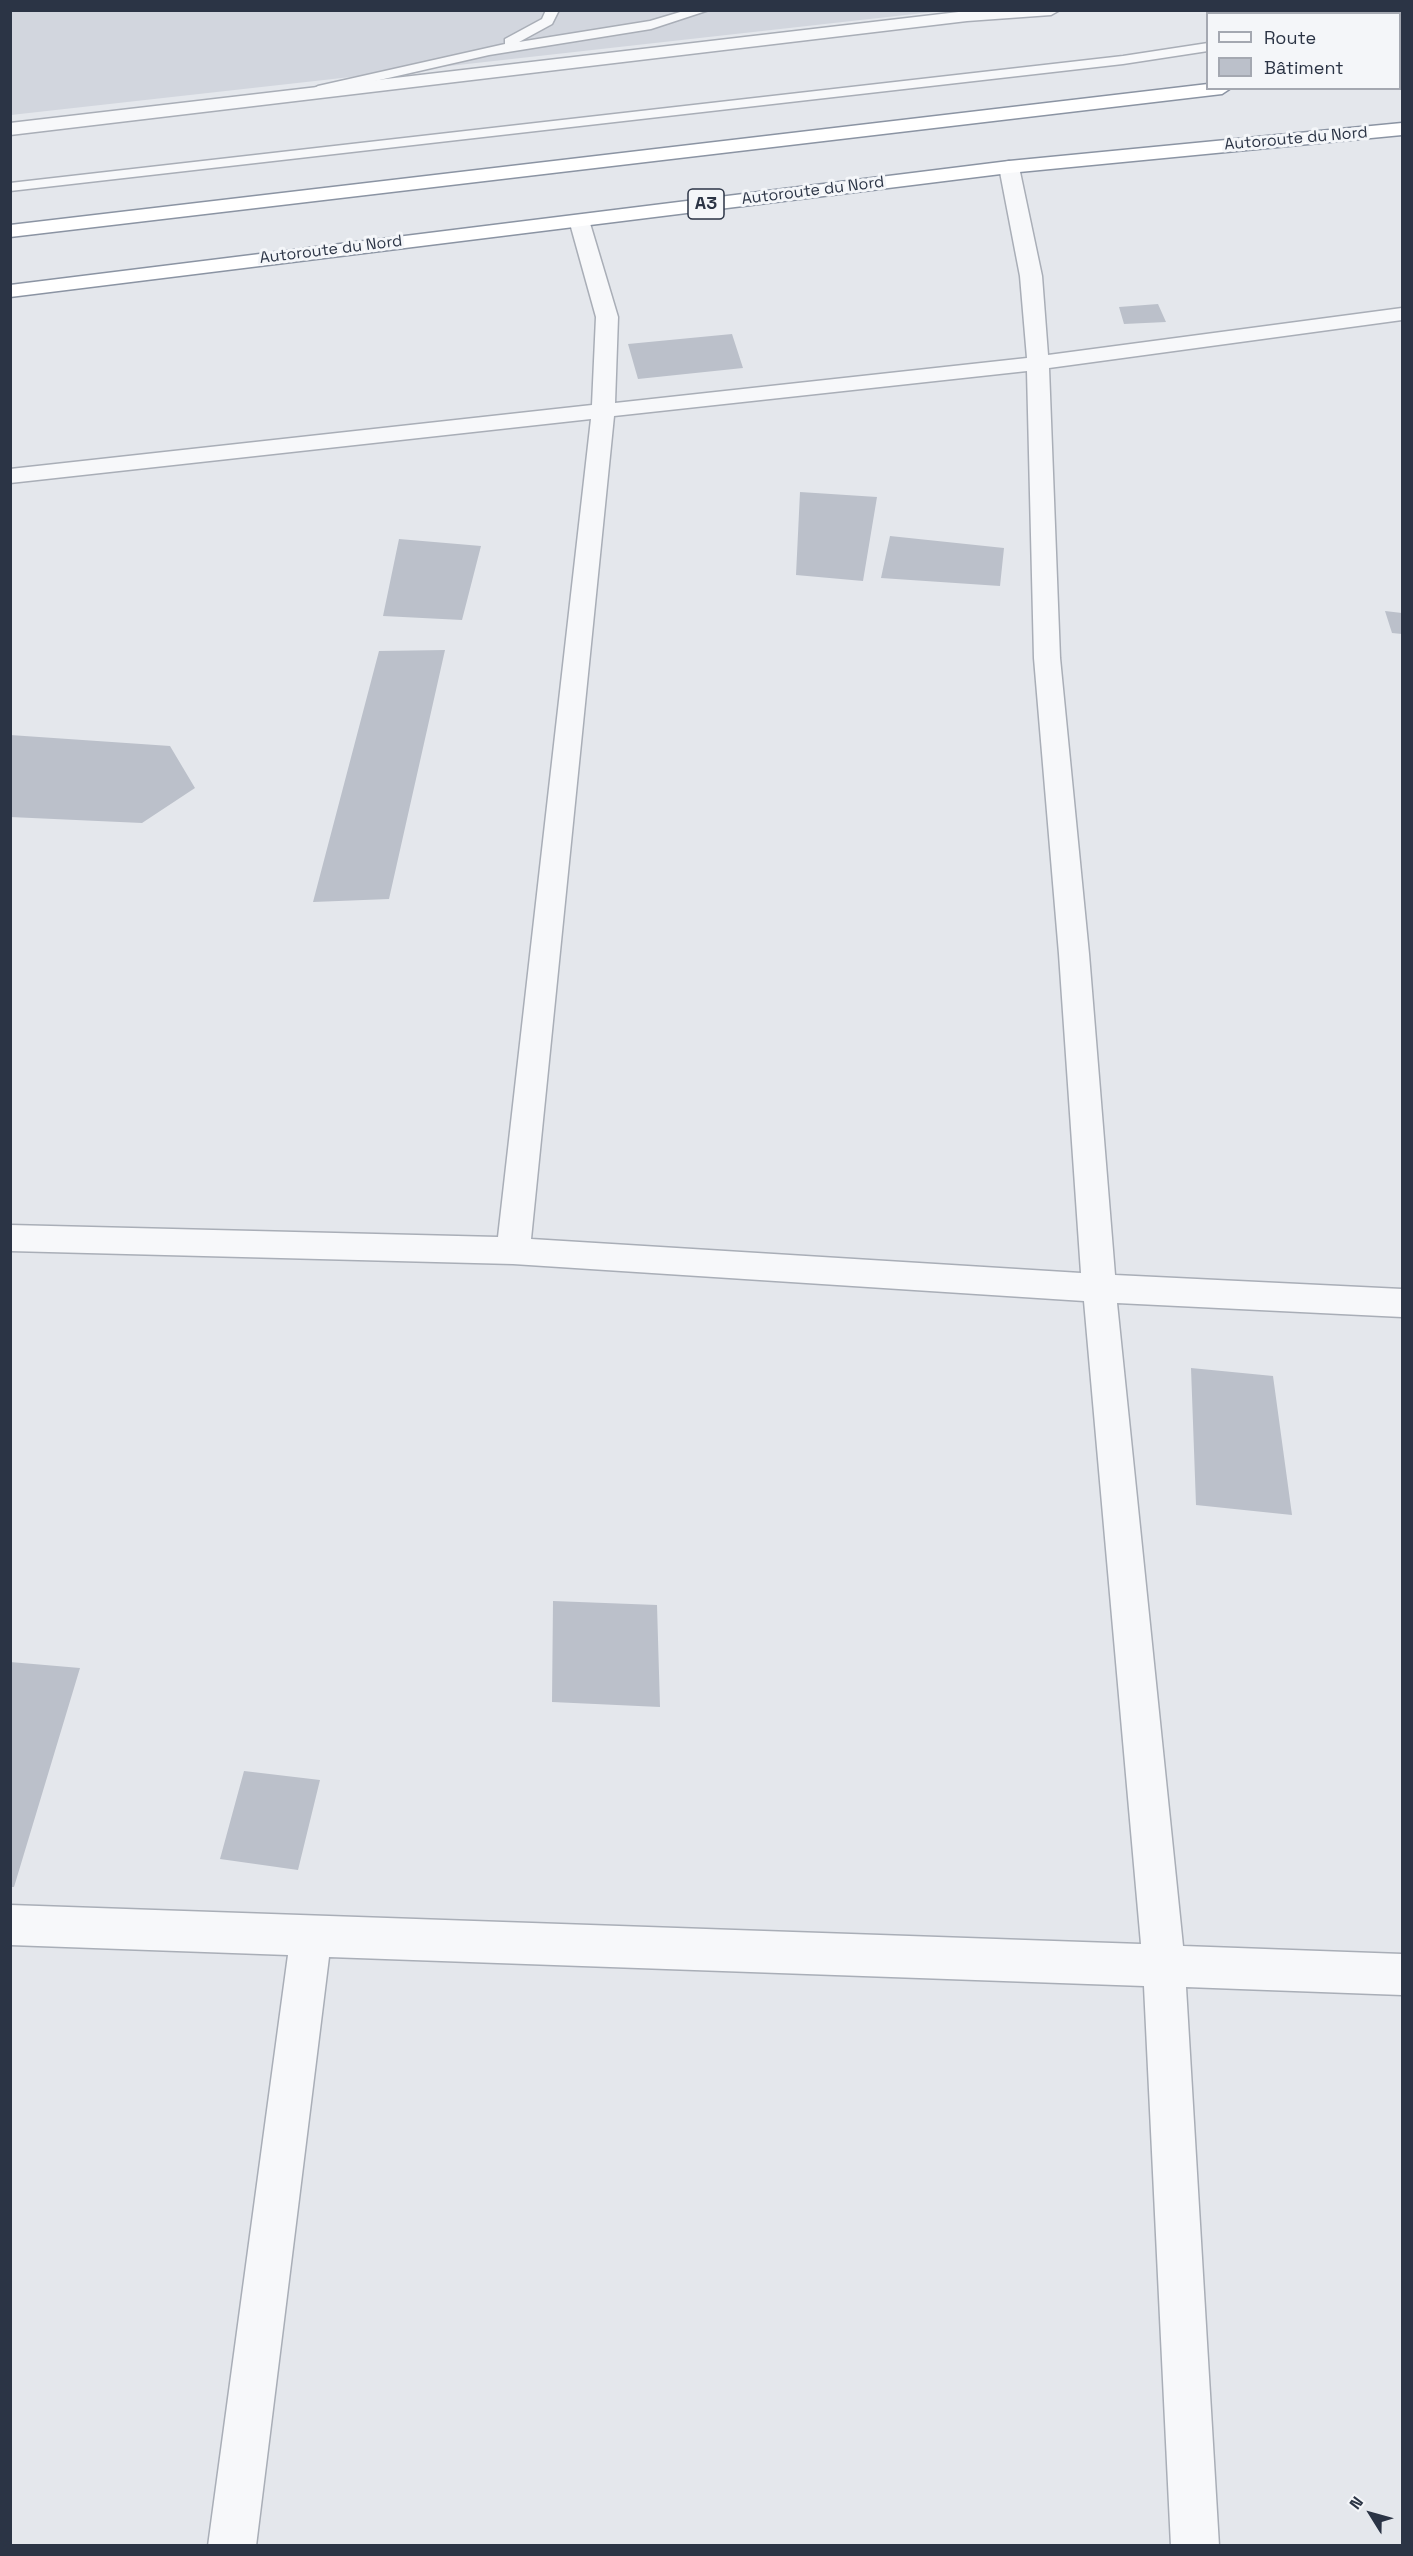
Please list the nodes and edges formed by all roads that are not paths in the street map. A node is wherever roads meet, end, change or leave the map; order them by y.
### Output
1 (553, 10) edge
2 (1051, 10) edge
3 (698, 11) edge
4 (1206, 47) edge
5 (489, 51) junction
6 (1206, 90) edge
7 (281, 99) junction
8 (10, 129) edge
9 (1402, 129) edge
10 (1009, 167) junction
11 (10, 187) edge
12 (579, 220) junction
13 (10, 231) edge
14 (10, 291) edge
15 (1402, 314) edge
16 (1038, 363) junction
17 (603, 411) junction
18 (10, 476) edge
19 (10, 1238) edge
20 (513, 1251) junction
21 (1099, 1288) junction
22 (1402, 1303) edge
23 (10, 1925) edge
24 (311, 1937) junction
25 (1164, 1966) junction
26 (1402, 1974) edge
27 (232, 2546) edge
28 (1195, 2546) edge

1 - 5 lane
2 - 7 street
3 - 5 lane
4 - 11 lane
5 - 7 lane
6 - 13 highway
7 - 8 street
9 - 10 highway, Autoroute du Nord / A3
10 - 12 highway, Autoroute du Nord / A3
10 - 16 street
12 - 14 highway, Autoroute du Nord / A3
12 - 17 street
15 - 16 street
16 - 17 street
16 - 21 street
17 - 18 street
17 - 20 street
19 - 20 street
20 - 21 street
21 - 22 street
21 - 25 street
23 - 24 street
24 - 25 street
24 - 27 street
25 - 26 street
25 - 28 street

